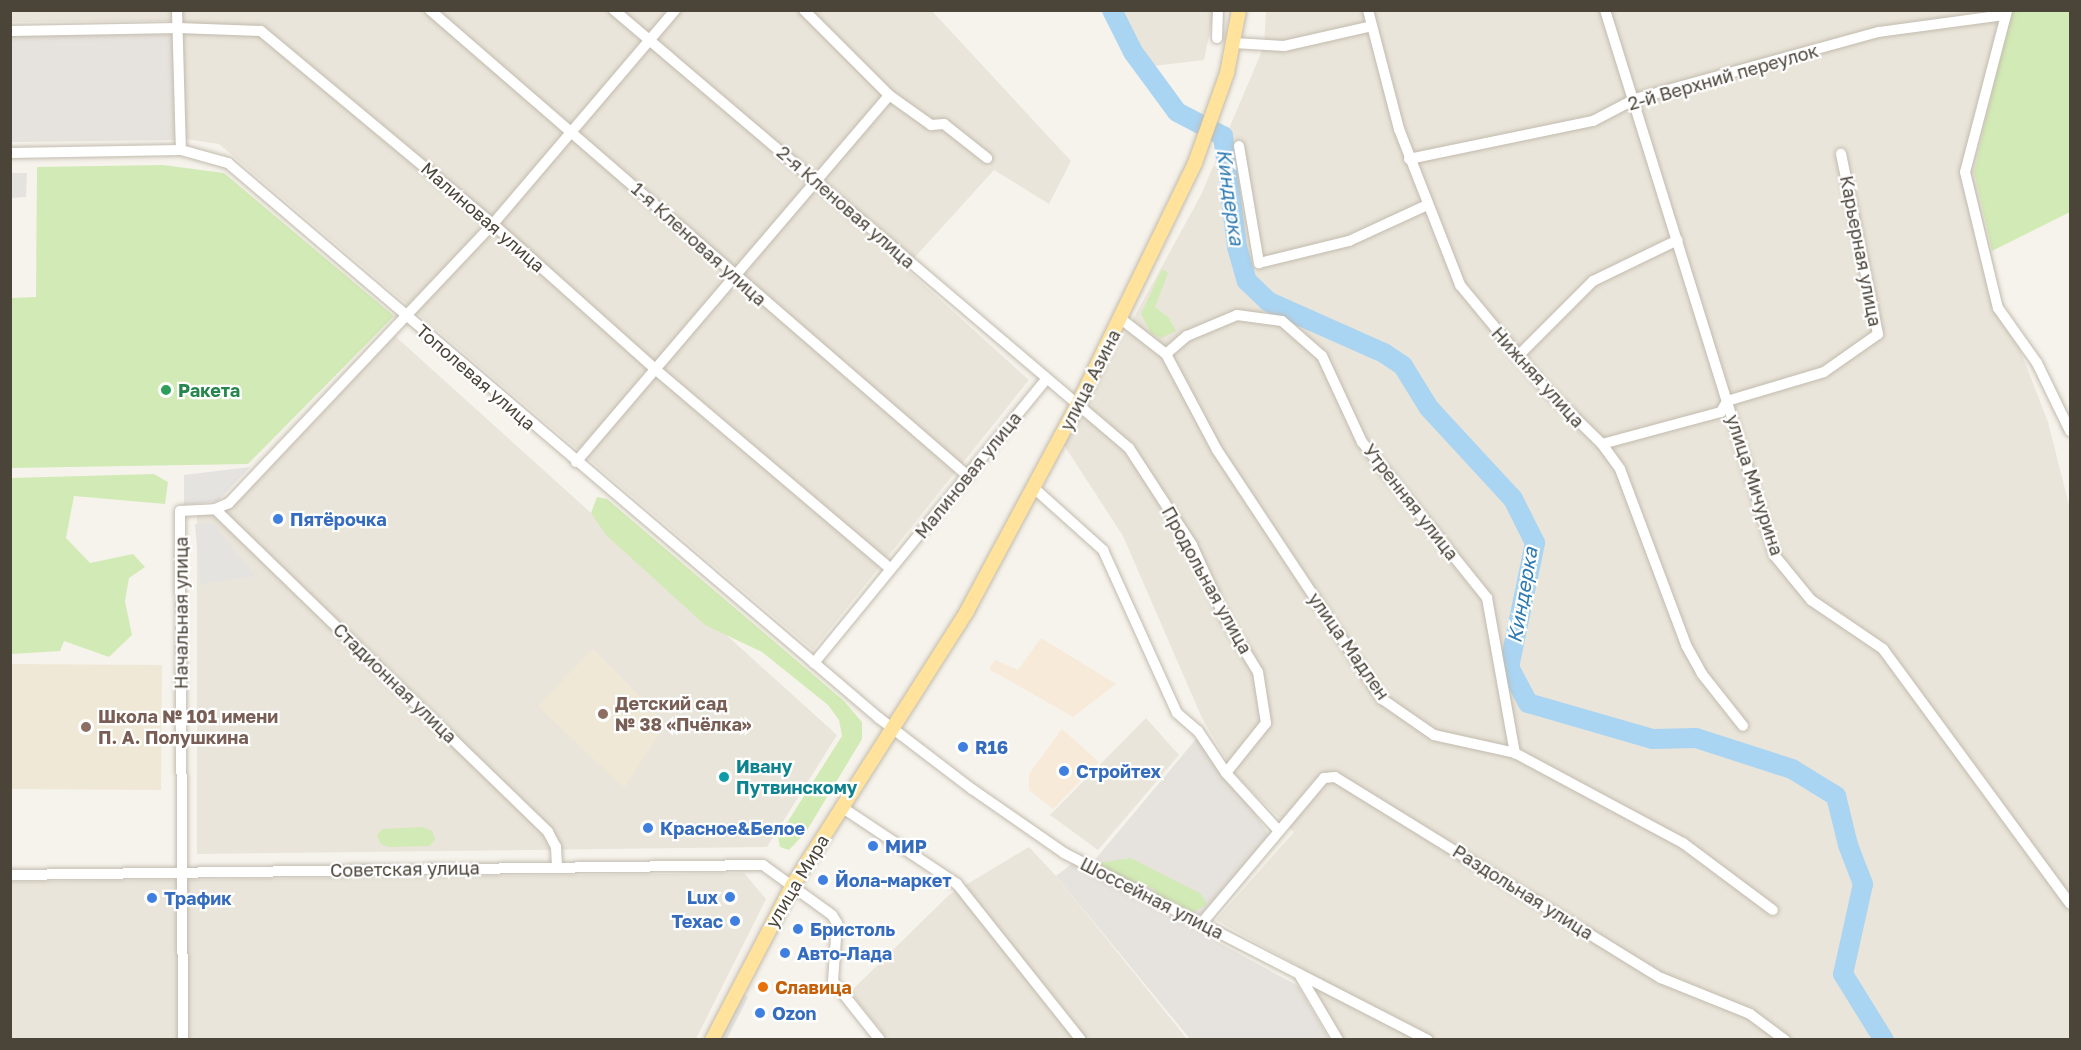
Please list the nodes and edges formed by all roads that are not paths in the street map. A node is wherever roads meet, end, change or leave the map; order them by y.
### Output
1 (177, 10) edge
2 (430, 10) edge
3 (614, 10) edge
4 (675, 10) edge
5 (804, 10) edge
6 (1218, 10) edge
7 (1239, 10) edge
8 (1368, 10) edge
9 (1605, 10) edge
10 (2007, 13) edge
11 (1372, 26) junction
12 (178, 28) junction
13 (10, 31) edge
14 (1217, 38) dead end
15 (649, 41) junction
16 (1234, 43) junction
17 (889, 95) junction
18 (1635, 99) junction
19 (573, 131) junction
20 (1239, 146) dead end
21 (181, 150) junction
22 (10, 153) edge
23 (1841, 154) dead end
24 (987, 158) dead end
25 (1409, 159) junction
26 (816, 180) junction
27 (1425, 206) junction
28 (493, 224) junction
29 (1678, 240) junction
30 (734, 276) junction
31 (406, 317) junction
32 (1121, 319) junction
33 (1166, 354) junction
34 (1518, 356) junction
35 (655, 369) junction
36 (1045, 381) junction
37 (1727, 401) junction
38 (1078, 404) junction
39 (2070, 431) edge
40 (1602, 444) junction
41 (576, 462) junction
42 (968, 476) junction
43 (1034, 488) junction
44 (215, 509) junction
45 (891, 569) junction
46 (814, 663) junction
47 (1743, 726) dead end
48 (893, 729) junction
49 (1515, 753) junction
50 (1226, 774) junction
51 (843, 808) junction
52 (1278, 830) junction
53 (557, 866) junction
54 (182, 873) junction
55 (10, 875) edge
56 (792, 886) junction
57 (2070, 904) edge
58 (1773, 910) dead end
59 (1201, 924) junction
60 (1299, 974) junction
61 (183, 1040) edge
62 (712, 1040) edge
63 (880, 1040) edge
64 (1081, 1040) edge
65 (1338, 1040) edge
66 (1428, 1040) edge
67 (1785, 1040) edge

1 - 12 street
2 - 19 street, 1-я Кленовая улица
3 - 15 street, 2-я Кленовая улица
4 - 15 street
5 - 17 street
6 - 14 street
7 - 16 main road, улица Азина
8 - 11 street, Нижняя улица
9 - 18 street, улица Мичурина
10 - 18 street, 2-й Верхний переулок
10 - 39 street
11 - 16 street
11 - 25 street, Нижняя улица
12 - 13 street, Малиновая улица
12 - 21 street
12 - 28 street, Малиновая улица
15 - 19 street
15 - 26 street, 2-я Кленовая улица
16 - 32 main road, улица Азина
17 - 24 street
17 - 26 street
18 - 25 street, 2-й Верхний переулок
18 - 29 street, улица Мичурина
19 - 28 street
19 - 30 street, 1-я Кленовая улица
20 - 27 street
21 - 22 street, Тополевая улица
21 - 31 street, Тополевая улица
23 - 37 street, Карьерная улица
25 - 27 street, Нижняя улица
26 - 30 street
26 - 36 street, 2-я Кленовая улица
27 - 34 street, Нижняя улица
28 - 31 street
28 - 35 street, Малиновая улица
29 - 34 street
29 - 37 street, улица Мичурина
30 - 35 street
30 - 42 street, 1-я Кленовая улица
31 - 41 street, Тополевая улица
31 - 44 street
32 - 33 street, улица Мадлен
32 - 38 main road, улица Азина
33 - 49 street, улица Мадлен
33 - 49 street, Утренняя улица
34 - 40 street, Нижняя улица
35 - 41 street
35 - 45 street, Малиновая улица
36 - 38 street, 2-я Кленовая улица
36 - 42 street, Малиновая улица
37 - 40 street, Карьерная улица
37 - 57 street, улица Мичурина
38 - 43 main road, улица Азина
38 - 50 street, Продольная улица
40 - 47 street, Нижняя улица
41 - 46 street, Тополевая улица
42 - 45 street, Малиновая улица
43 - 48 main road, улица Азина
43 - 50 street
44 - 53 street, Стадионная улица
44 - 54 street, Начальная улица
45 - 46 street, Малиновая улица
46 - 48 street, Тополевая улица
48 - 51 main road, улица Мира
48 - 59 street, Шоссейная улица
49 - 58 street, улица Мадлен
50 - 52 street
51 - 56 main road, улица Мира
51 - 64 street
52 - 59 street, Раздольная улица
52 - 67 street, Раздольная улица
53 - 54 street, Советская улица
53 - 56 street, Советская улица
54 - 55 street, Советская улица
54 - 61 street, Начальная улица
56 - 62 main road, улица Мира
56 - 63 street, Советская улица
59 - 60 street, Шоссейная улица
60 - 65 street
60 - 66 street, Шоссейная улица

